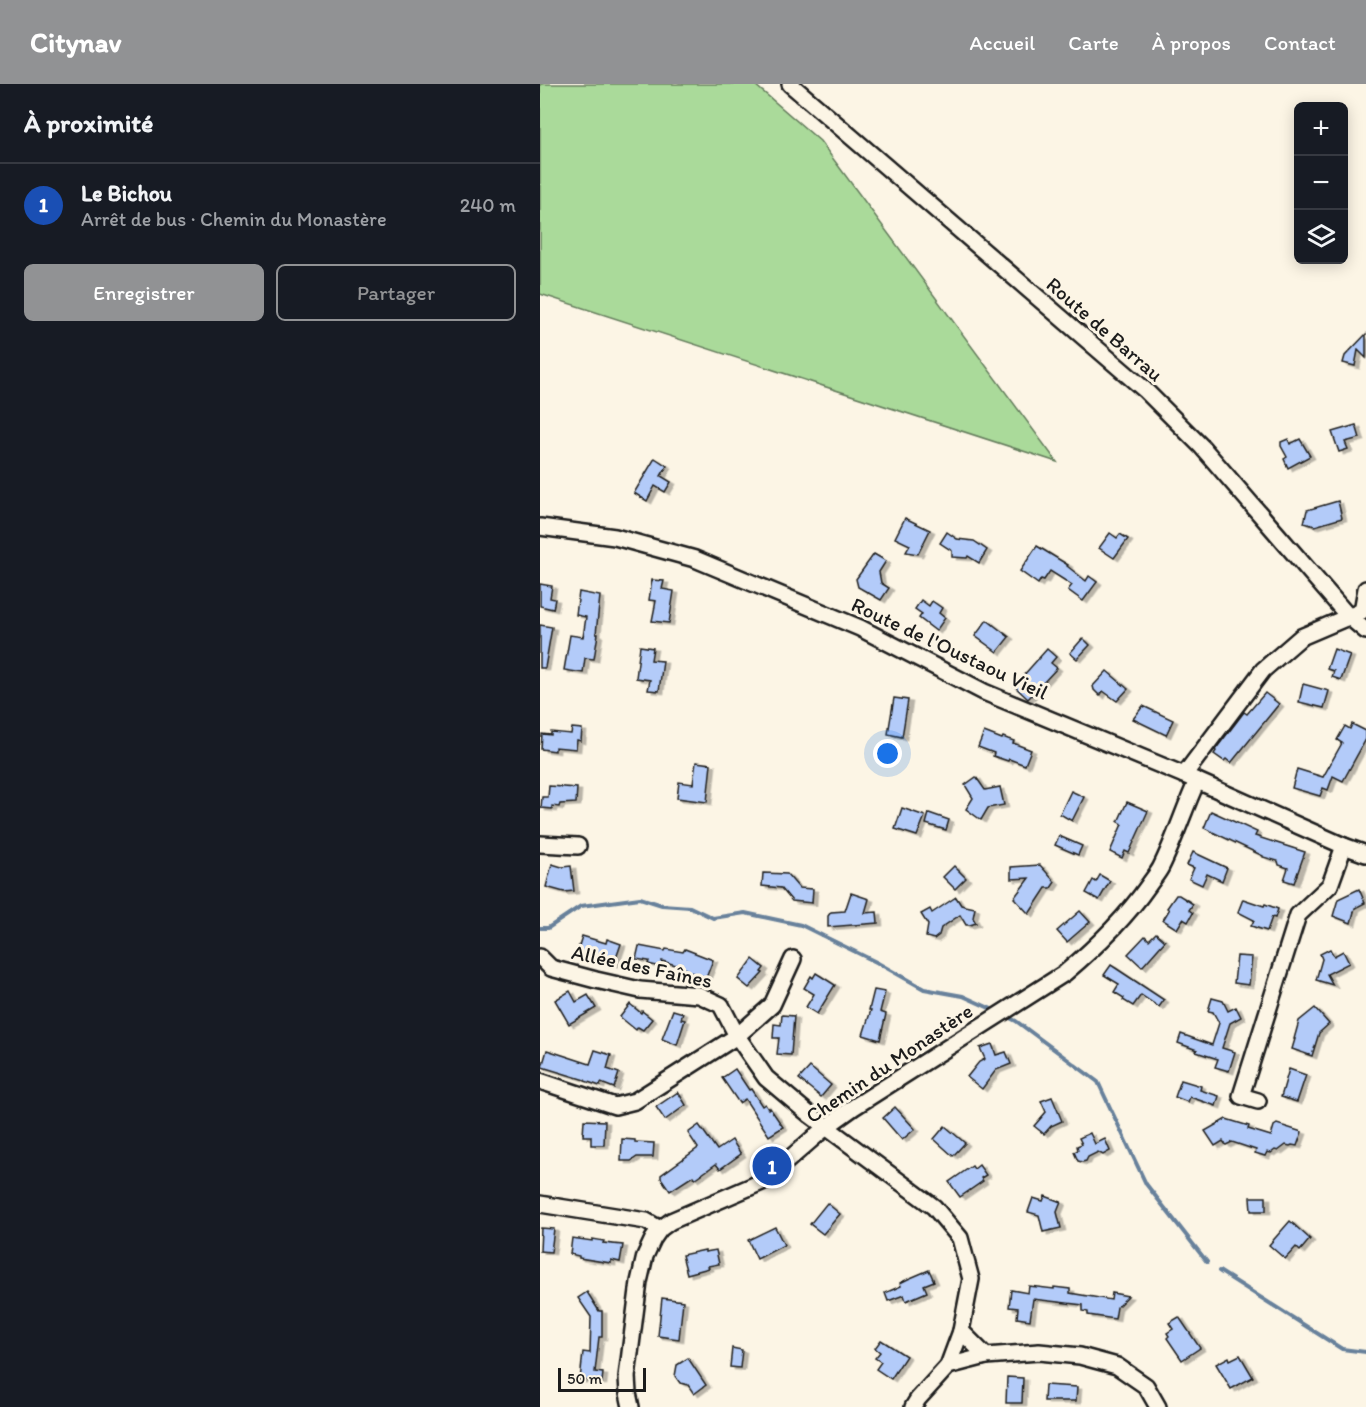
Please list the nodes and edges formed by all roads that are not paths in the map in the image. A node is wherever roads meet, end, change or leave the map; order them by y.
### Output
1 (790, 84) edge
2 (540, 527) edge
3 (1366, 588) edge
4 (1348, 616) junction
5 (1366, 632) edge
6 (1190, 778) junction
7 (540, 844) edge
8 (578, 846) dead end
9 (1344, 846) junction
10 (1366, 854) edge
11 (540, 957) edge
12 (793, 959) dead end
13 (737, 1036) junction
14 (540, 1081) edge
15 (1258, 1101) dead end
16 (826, 1127) junction
17 (540, 1204) edge
18 (660, 1229) junction
19 (961, 1331) junction
20 (986, 1356) junction
21 (948, 1366) junction
22 (631, 1407) edge
23 (913, 1407) edge
24 (1158, 1407) edge

1 - 4 street, Route de Barrau
2 - 6 street, Route de l'Oustaou Vieil
3 - 4 street
4 - 5 street, Route de Barrau
4 - 6 street, Chemin du Monastère
6 - 9 street, Route de l'Oustaou Vieil
6 - 16 street, Chemin du Monastère
7 - 8 street
9 - 10 street, Route de l'Oustaou Vieil
9 - 15 street
11 - 13 street, Allée des Faînes
12 - 13 street
13 - 14 street
13 - 16 street, Allée des Faînes
16 - 18 street, Chemin du Monastère
16 - 19 street, Allée des Faînes
17 - 18 street
18 - 22 street
19 - 20 street
19 - 21 street, Allée des Faînes
20 - 21 street
20 - 24 street
21 - 23 street

